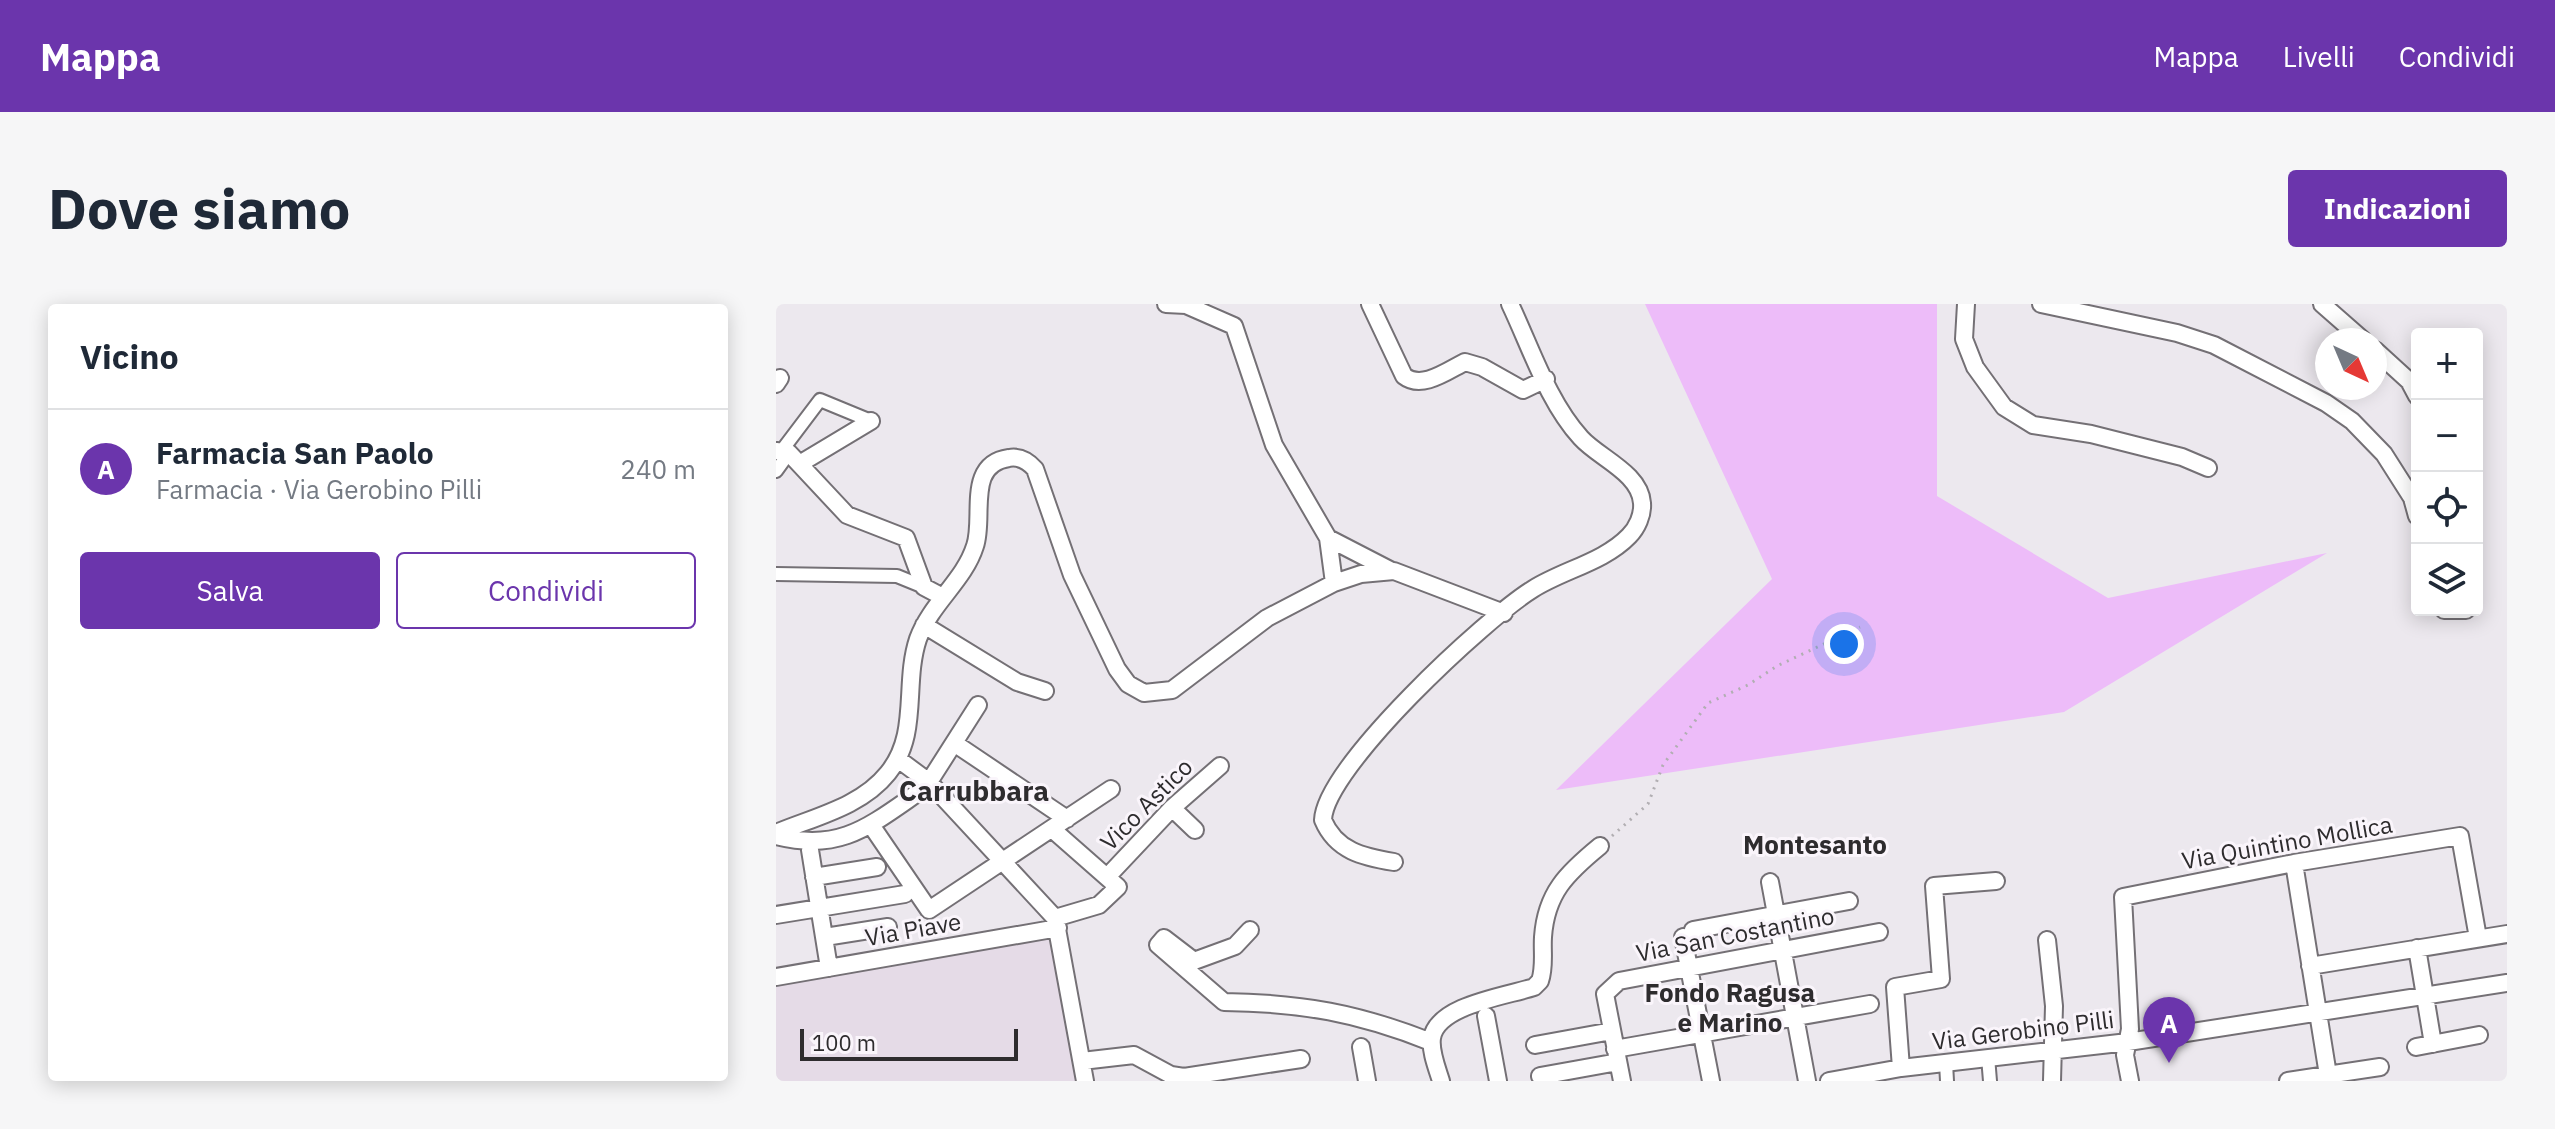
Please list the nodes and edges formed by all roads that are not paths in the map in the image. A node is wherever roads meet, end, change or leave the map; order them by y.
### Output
1 (1166, 304) edge
2 (1220, 304) edge
3 (1370, 304) edge
4 (1510, 304) edge
5 (1966, 304) edge
6 (2041, 304) edge
7 (2322, 304) edge
8 (1234, 326) junction
9 (2349, 328) edge
10 (2387, 361) edge
11 (1546, 379) junction
12 (2411, 385) edge
13 (871, 421) joint
14 (787, 455) edge
15 (2208, 468) dead end
16 (776, 471) edge
17 (2411, 496) edge
18 (1328, 538) junction
19 (1394, 571) junction
20 (776, 574) edge
21 (1334, 583) junction
22 (924, 587) junction
23 (941, 596) junction
24 (1504, 613) junction
25 (924, 625) junction
26 (1045, 691) dead end
27 (978, 705) dead end
28 (954, 743) junction
29 (898, 759) junction
30 (1220, 766) dead end
31 (929, 782) junction
32 (1111, 789) dead end
33 (916, 794) dead end
34 (1172, 808) junction
35 (1067, 819) junction
36 (871, 825) junction
37 (1052, 829) junction
38 (1195, 830) dead end
39 (776, 835) edge
40 (1600, 846) road end
41 (810, 850) dead end
42 (1005, 860) junction
43 (1394, 862) dead end
44 (2294, 863) junction
45 (877, 867) dead end
46 (814, 877) junction
47 (1996, 881) dead end
48 (1113, 882) junction
49 (1770, 882) dead end
50 (905, 894) dead end
51 (1849, 901) dead end
52 (820, 907) junction
53 (776, 915) edge
54 (1776, 915) junction
55 (1056, 923) junction
56 (888, 927) dead end
57 (1250, 930) dead end
58 (1879, 932) dead end
59 (2507, 934) edge
60 (825, 937) junction
61 (2478, 938) junction
62 (2047, 940) dead end
63 (2417, 948) junction
64 (1783, 950) junction
65 (2310, 966) junction
66 (829, 968) junction
67 (1689, 968) junction
68 (776, 977) edge
69 (2507, 983) edge
70 (2425, 996) junction
71 (1870, 1004) dead end
72 (2318, 1013) junction
73 (1486, 1016) dead end
74 (1795, 1017) junction
75 (1612, 1031) junction
76 (1702, 1034) junction
77 (2479, 1035) dead end
78 (1431, 1042) junction
79 (2128, 1042) junction
80 (1535, 1045) dead end
81 (1361, 1047) dead end
82 (2054, 1050) junction
83 (1617, 1056) junction
84 (1988, 1057) junction
85 (1301, 1059) dead end
86 (1082, 1061) junction
87 (1946, 1063) junction
88 (2380, 1067) dead end
89 (1908, 1072) edge
90 (2328, 1075) junction
91 (1540, 1076) dead end
92 (1437, 1080) edge
93 (2308, 1080) edge
94 (1085, 1081) edge
95 (1367, 1081) edge
96 (1498, 1081) edge
97 (1622, 1081) edge
98 (1711, 1081) edge
99 (1807, 1081) edge
100 (1829, 1081) edge
101 (1947, 1081) edge
102 (1990, 1081) edge
103 (2052, 1081) edge
104 (2130, 1081) edge
105 (2288, 1081) edge

1 - 8 street
2 - 8 street
3 - 11 street
4 - 11 street
5 - 15 street
6 - 17 street
7 - 9 street
8 - 18 street
10 - 12 street
11 - 24 street
13 - 14 street
13 - 14 street
14 - 16 street
14 - 22 street
18 - 19 street
18 - 21 street
19 - 21 street
19 - 24 street
20 - 22 street
21 - 23 street
22 - 23 street
23 - 25 street
24 - 43 street
25 - 26 street
25 - 29 street
27 - 28 street
28 - 31 street
28 - 35 street
29 - 31 street
29 - 39 street
30 - 34 street, Vico Astico
31 - 42 street
32 - 35 street
33 - 36 street
34 - 38 street
34 - 48 street, Vico Astico
35 - 37 street
36 - 39 street
36 - 42 street
37 - 42 street
37 - 48 street
40 - 78 street
41 - 46 street
42 - 55 street
44 - 61 street, Via Quintino Mollica
44 - 65 street
44 - 79 street, Via Quintino Mollica
45 - 46 street
46 - 52 street
47 - 89 street
48 - 55 street, Vico Astico
49 - 54 street
50 - 52 street
51 - 54 street
52 - 53 street
52 - 60 street
54 - 64 street
54 - 67 street
55 - 66 street, Via Piave
55 - 86 street
56 - 60 street
57 - 78 street
58 - 64 street, Via San Costantino
59 - 61 street
60 - 66 street
61 - 63 street
62 - 82 street
63 - 65 street
63 - 70 street
64 - 67 street, Via San Costantino
64 - 74 street
65 - 72 street
66 - 68 street, Via Piave
67 - 75 street, Via San Costantino
67 - 76 street
69 - 70 street, Via Gerobino Pilli
70 - 72 street, Via Gerobino Pilli
70 - 77 street
71 - 74 street
72 - 79 street, Via Gerobino Pilli
72 - 90 street
73 - 96 street
74 - 76 street
74 - 99 street
75 - 80 street
75 - 83 street
76 - 83 street
76 - 98 street
78 - 92 street
79 - 82 street, Via Gerobino Pilli
79 - 104 street
81 - 95 street
82 - 84 street, Via Gerobino Pilli
82 - 103 street
83 - 91 street
83 - 97 street
84 - 87 street, Via Gerobino Pilli
84 - 102 street
85 - 86 street
86 - 94 street
87 - 89 street, Via Gerobino Pilli
87 - 101 street
88 - 90 street
89 - 100 street, Via Gerobino Pilli
90 - 93 street
93 - 105 street

